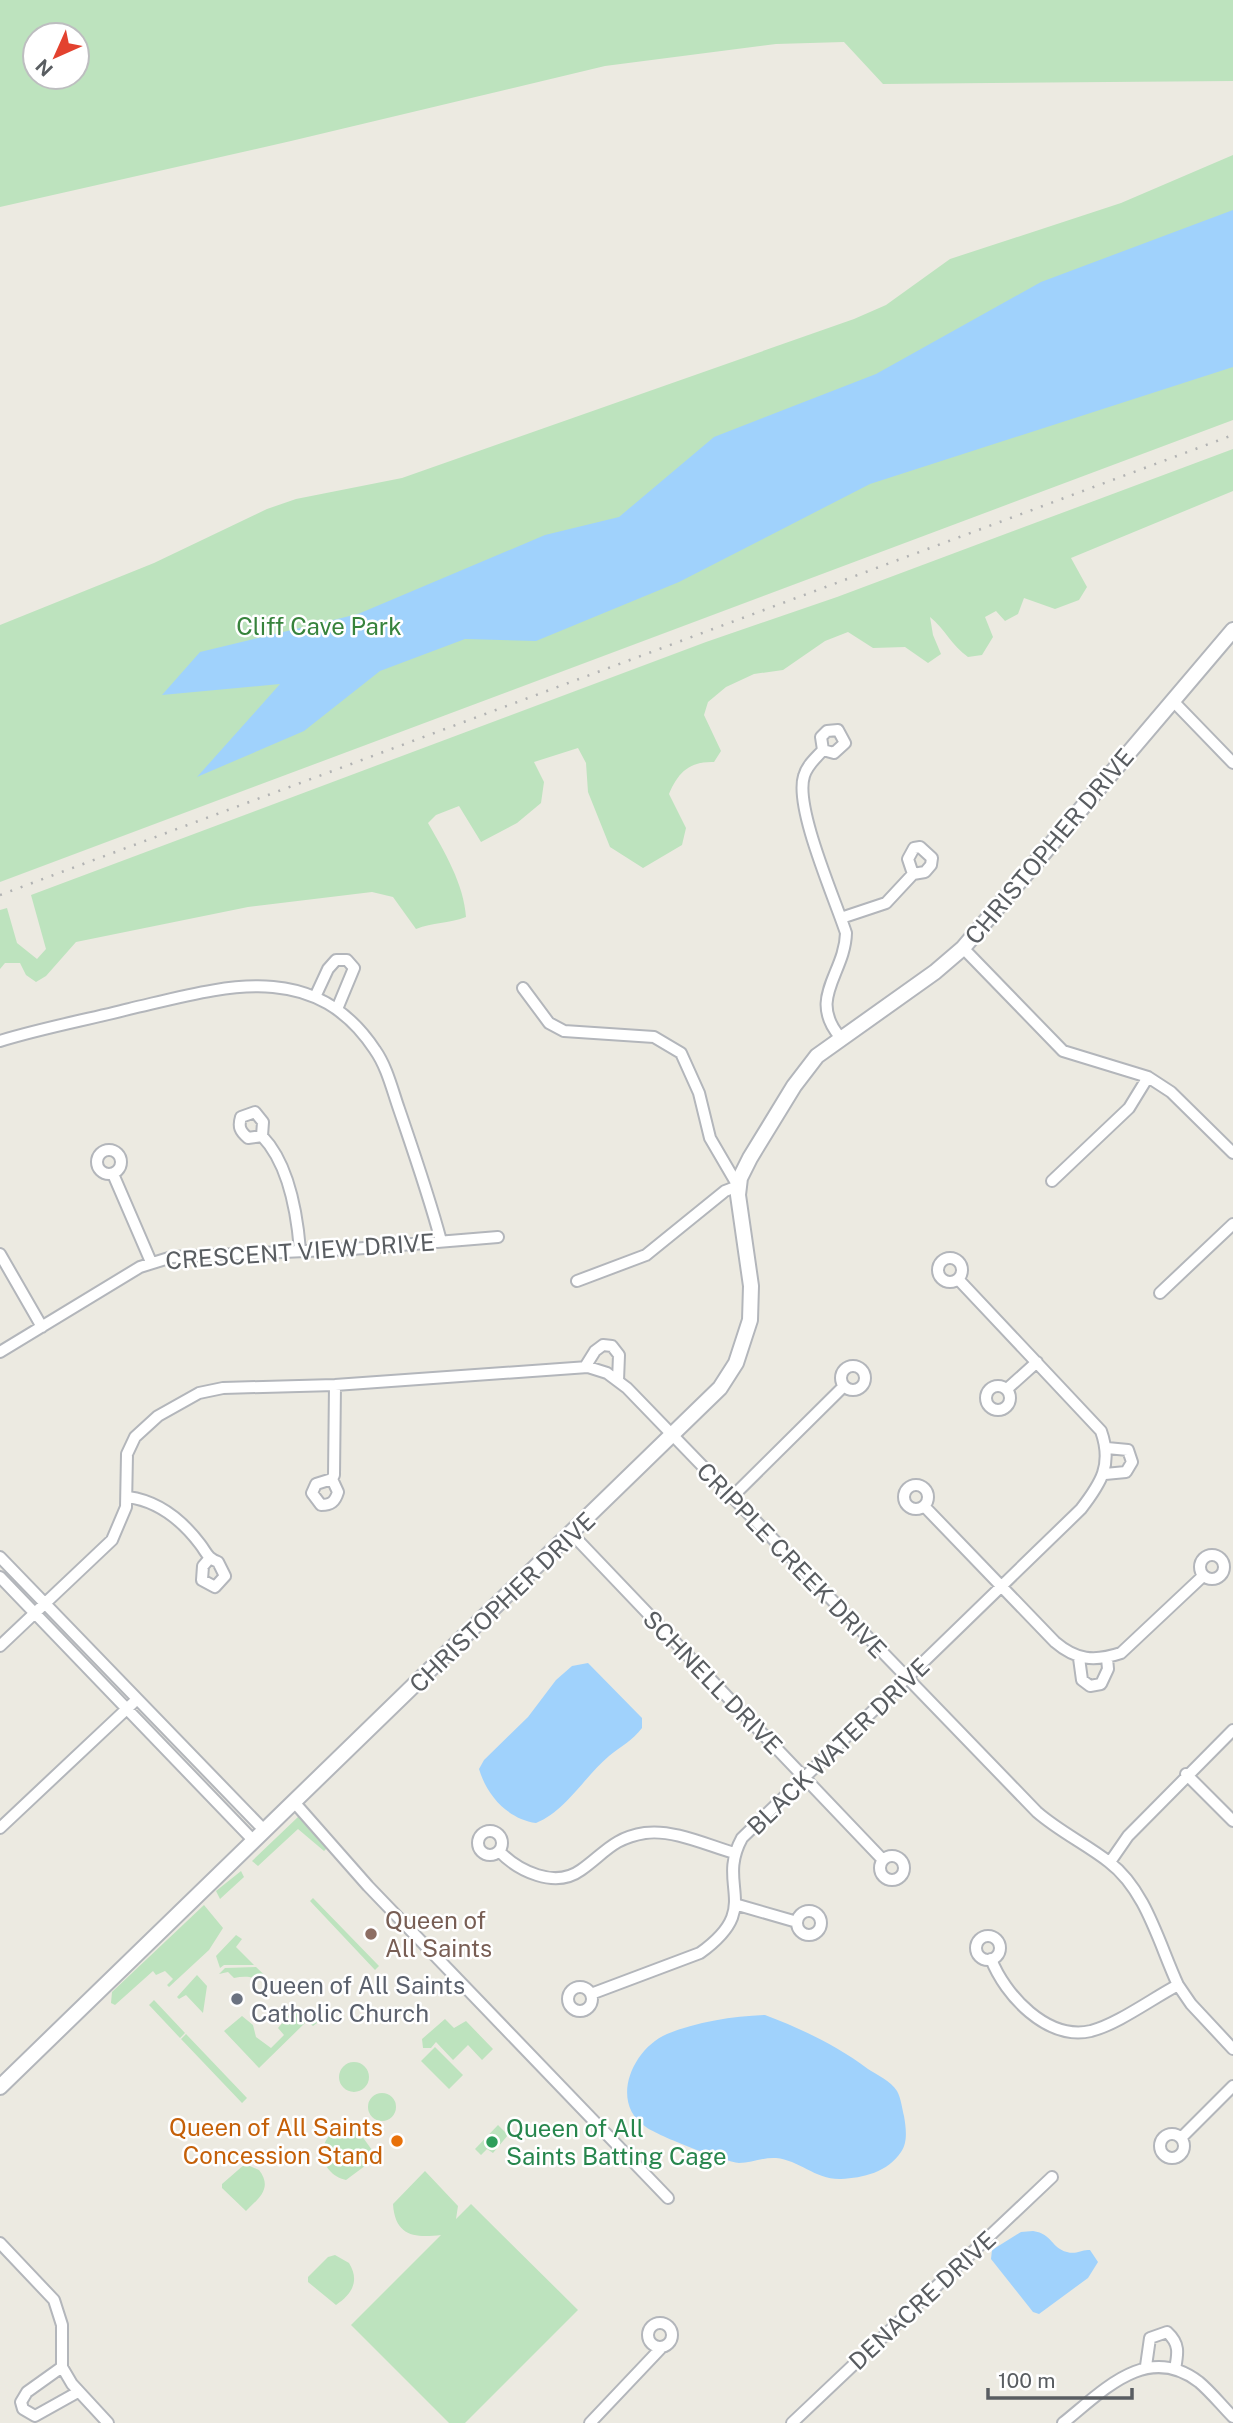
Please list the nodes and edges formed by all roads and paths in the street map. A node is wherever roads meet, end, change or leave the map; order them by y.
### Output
1 (1233, 630) edge
2 (1172, 700) junction
3 (823, 750) dead end
4 (1233, 763) edge
5 (913, 874) dead end
6 (841, 918) junction
7 (963, 948) junction
8 (523, 988) dead end
9 (315, 997) junction
10 (337, 1009) junction
11 (841, 1037) junction
12 (0, 1041) edge
13 (1148, 1077) junction
14 (262, 1136) dead end
15 (1233, 1153) edge
16 (113, 1174) dead end
17 (1052, 1181) dead end
18 (738, 1186) junction
19 (1233, 1224) edge
20 (498, 1237) dead end
21 (441, 1241) junction
22 (300, 1250) junction
23 (0, 1254) edge
24 (151, 1262) junction
25 (958, 1279) dead end
26 (577, 1281) dead end
27 (1160, 1293) dead end
28 (42, 1327) junction
29 (0, 1352) edge
30 (1037, 1362) junction
31 (585, 1367) junction
32 (618, 1381) junction
33 (335, 1385) junction
34 (844, 1386) dead end
35 (1007, 1389) dead end
36 (674, 1436) junction
37 (1107, 1448) junction
38 (1105, 1474) junction
39 (332, 1479) dead end
40 (733, 1496) junction
41 (128, 1497) junction
42 (924, 1506) dead end
43 (572, 1534) junction
44 (0, 1557) edge
45 (209, 1559) dead end
46 (1203, 1576) dead end
47 (0, 1577) edge
48 (1002, 1587) junction
49 (45, 1603) junction
50 (34, 1612) junction
51 (0, 1646) edge
52 (1079, 1658) junction
53 (1107, 1658) junction
54 (907, 1679) junction
55 (138, 1699) junction
56 (128, 1708) junction
57 (1233, 1730) edge
58 (1186, 1774) junction
59 (212, 1777) junction
60 (804, 1777) junction
61 (202, 1786) junction
62 (229, 1794) junction
63 (294, 1802) junction
64 (219, 1804) junction
65 (1233, 1821) edge
66 (0, 1828) edge
67 (259, 1835) junction
68 (499, 1851) dead end
69 (734, 1853) junction
70 (883, 1860) dead end
71 (1110, 1862) junction
72 (738, 1905) junction
73 (797, 1922) dead end
74 (991, 1959) dead end
75 (1178, 1984) junction
76 (591, 1994) dead end
77 (1233, 2049) edge
78 (1233, 2086) edge
79 (0, 2087) edge
80 (1181, 2138) dead end
81 (1052, 2177) dead end
82 (667, 2198) dead end
83 (0, 2243) edge
84 (662, 2347) dead end
85 (1146, 2366) junction
86 (62, 2367) junction
87 (1175, 2369) junction
88 (78, 2392) junction
89 (1233, 2417) edge
90 (108, 2423) edge
91 (590, 2423) edge
92 (792, 2423) edge
93 (1063, 2423) edge

1 - 2 street, CHRISTOPHER DRIVE
2 - 4 street
2 - 7 street, CHRISTOPHER DRIVE
3 - 6 street
5 - 6 street
6 - 11 street
7 - 11 street, CHRISTOPHER DRIVE
7 - 13 street
8 - 18 street
9 - 10 street
9 - 10 street
9 - 12 street
10 - 21 street
11 - 18 street, CHRISTOPHER DRIVE
13 - 15 street
13 - 17 street
14 - 22 street
16 - 24 street
18 - 26 street
18 - 36 street, CHRISTOPHER DRIVE
19 - 27 street
20 - 21 street, CRESCENT VIEW DRIVE
21 - 22 street, CRESCENT VIEW DRIVE
22 - 24 street, CRESCENT VIEW DRIVE
23 - 28 street
24 - 28 street, CRESCENT VIEW DRIVE
25 - 30 street, BLACK WATER DRIVE
28 - 29 street, CRESCENT VIEW DRIVE
30 - 35 street
30 - 37 street, BLACK WATER DRIVE
31 - 32 street, CRIPPLE CREEK DRIVE
31 - 32 street
31 - 33 street, CRIPPLE CREEK DRIVE
32 - 36 street, CRIPPLE CREEK DRIVE
33 - 39 street
33 - 41 street, CRIPPLE CREEK DRIVE
34 - 40 street
36 - 40 street, CRIPPLE CREEK DRIVE
36 - 43 street, CHRISTOPHER DRIVE
37 - 38 street
37 - 38 street, BLACK WATER DRIVE
38 - 48 street, BLACK WATER DRIVE
40 - 54 street, CRIPPLE CREEK DRIVE
41 - 45 street
41 - 49 street, CRIPPLE CREEK DRIVE
42 - 48 street
43 - 60 street, SCHNELL DRIVE
43 - 63 street, CHRISTOPHER DRIVE
44 - 49 street
46 - 53 street
47 - 50 street
48 - 52 street
48 - 54 street, BLACK WATER DRIVE
49 - 50 street, CRIPPLE CREEK DRIVE
49 - 55 street
50 - 51 street, CRIPPLE CREEK DRIVE
50 - 56 street
52 - 53 street
52 - 53 street
54 - 60 street, BLACK WATER DRIVE
54 - 71 street, CRIPPLE CREEK DRIVE
55 - 56 street
55 - 59 street
56 - 61 street
56 - 66 street
57 - 58 street
58 - 65 street
58 - 71 street
59 - 61 street
59 - 62 street
60 - 69 street, BLACK WATER DRIVE
60 - 70 street, SCHNELL DRIVE
61 - 64 street
62 - 64 street
62 - 67 street
63 - 67 street, CHRISTOPHER DRIVE
63 - 82 street
64 - 67 street
67 - 79 street, CHRISTOPHER DRIVE
68 - 69 street
69 - 72 street, BLACK WATER DRIVE
71 - 75 street, CRIPPLE CREEK DRIVE
72 - 73 street
72 - 76 street
74 - 75 street
75 - 77 street
78 - 80 street
81 - 92 street, DENACRE DRIVE
83 - 86 street
84 - 91 street
85 - 87 street
85 - 87 street
85 - 93 street
86 - 88 street
86 - 88 street
87 - 89 street
88 - 90 street

